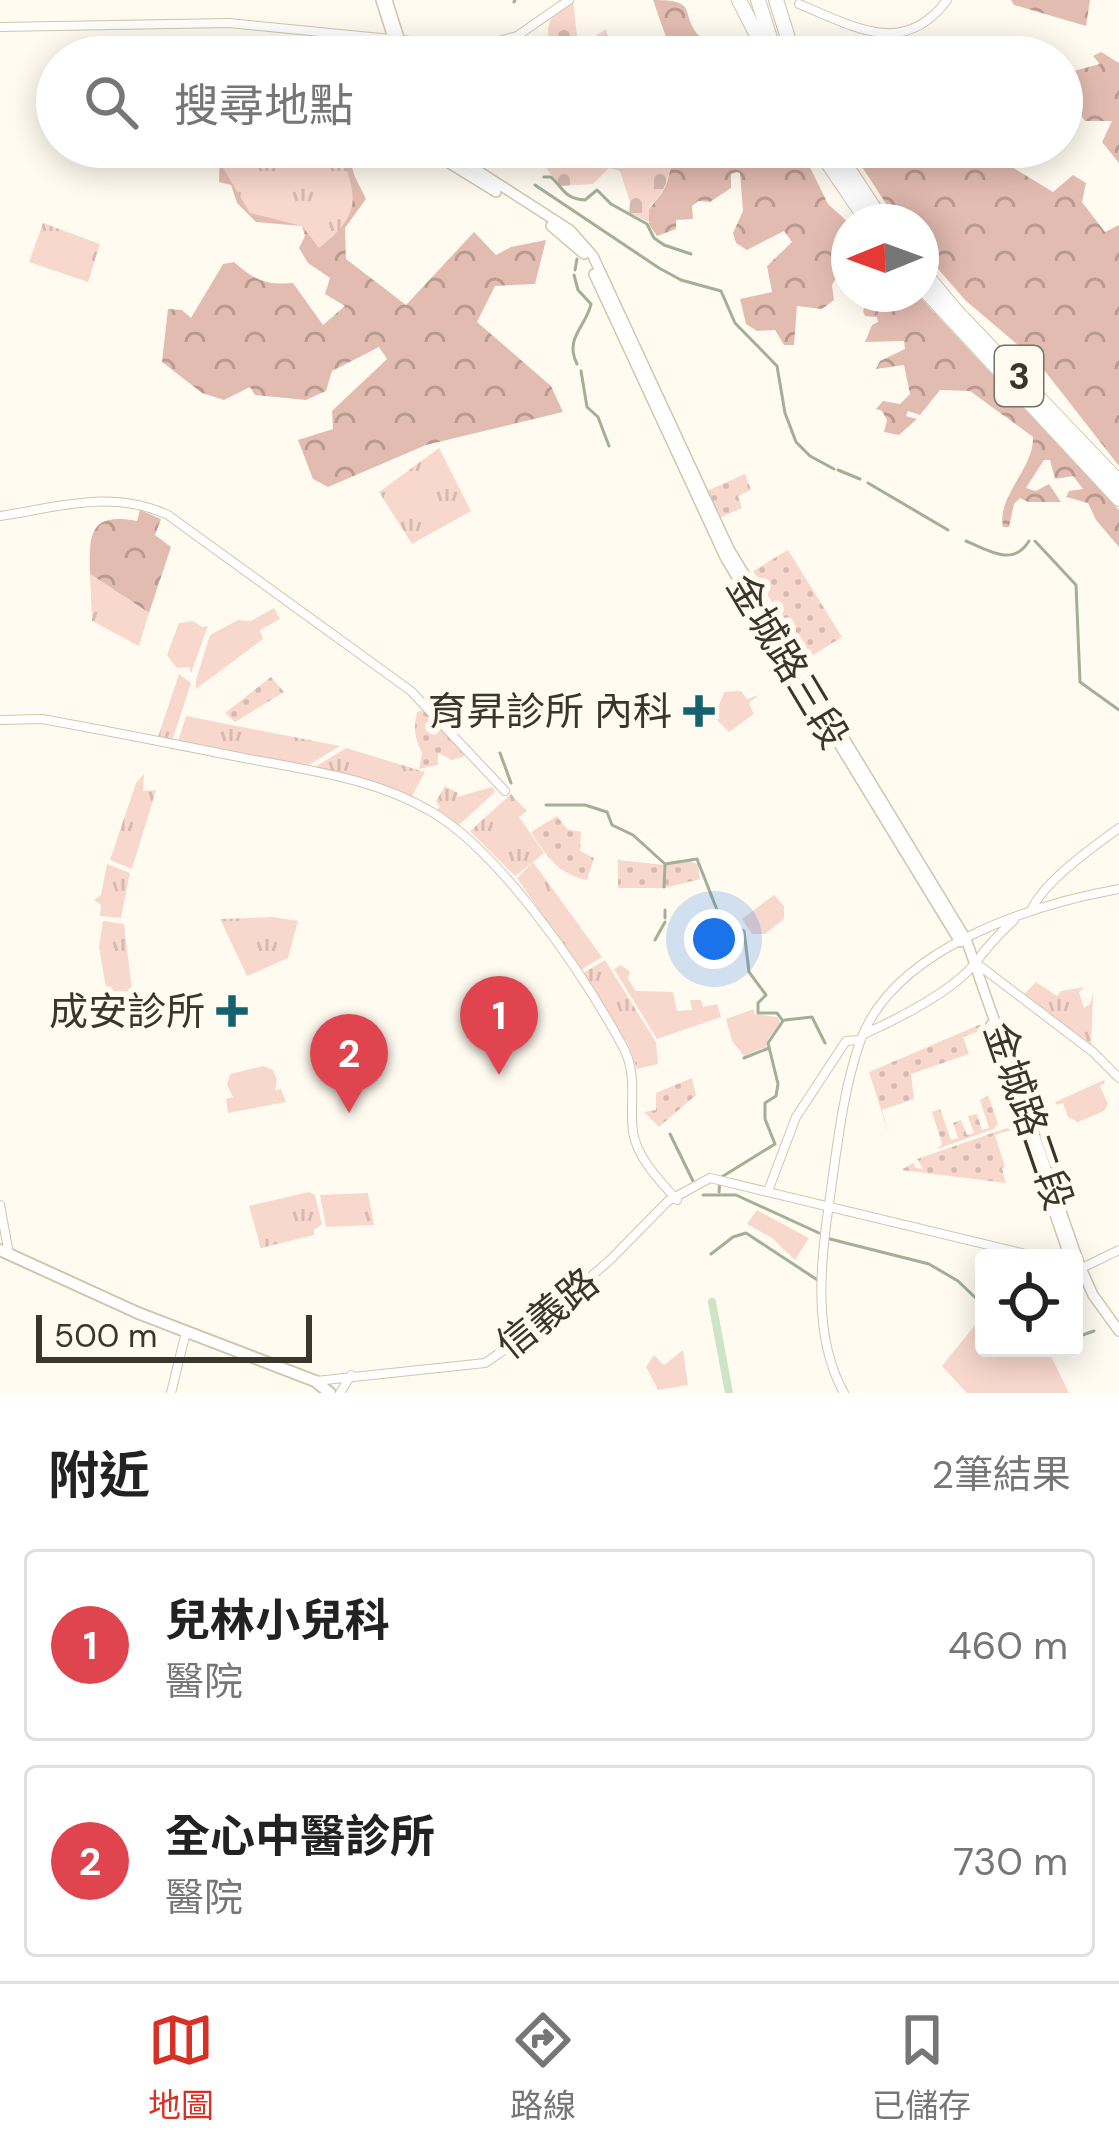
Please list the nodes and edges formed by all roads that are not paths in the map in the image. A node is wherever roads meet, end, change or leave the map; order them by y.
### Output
1 (384, 0) edge
2 (569, 0) edge
3 (758, 0) edge
4 (779, 0) edge
5 (947, 0) edge
6 (740, 4) edge
7 (799, 4) dead end
8 (0, 27) edge
9 (374, 36) edge
10 (395, 36) edge
11 (518, 36) edge
12 (759, 36) edge
13 (767, 36) edge
14 (789, 36) edge
15 (469, 168) edge
16 (831, 168) edge
17 (848, 168) edge
18 (856, 204) edge
19 (871, 204) edge
20 (939, 291) edge
21 (939, 305) edge
22 (1119, 482) edge
23 (1119, 499) edge
24 (0, 516) edge
25 (0, 720) edge
26 (506, 791) dead end
27 (1119, 828) edge
28 (1119, 889) edge
29 (1031, 910) junction
30 (1019, 914) junction
31 (963, 941) junction
32 (974, 964) junction
33 (862, 1037) junction
34 (1119, 1078) edge
35 (768, 1191) junction
36 (676, 1198) junction
37 (0, 1205) edge
38 (829, 1205) junction
39 (1006, 1249) edge
40 (1069, 1249) edge
41 (1119, 1250) edge
42 (4, 1252) edge
43 (1083, 1262) edge
44 (1083, 1286) edge
45 (188, 1332) junction
46 (1119, 1336) edge
47 (349, 1377) junction
48 (323, 1388) edge
49 (173, 1393) edge
50 (340, 1393) edge
51 (844, 1393) edge

1 - 10 main road
2 - 11 street
3 - 13 highway
4 - 14 highway
5 - 7 street
6 - 12 highway
8 - 9 street
15 - 31 main road, 金城路三段
16 - 18 highway
17 - 19 highway
20 - 22 highway, 3
21 - 23 highway, 3
24 - 26 street
25 - 36 street
27 - 29 street
28 - 29 street
29 - 30 street
30 - 31 street
30 - 32 street
31 - 32 main road, 金城路三段
31 - 33 street
32 - 33 street
32 - 34 street
32 - 40 main road, 金城路二段
33 - 35 street
33 - 38 street
35 - 36 street, 信義路
35 - 38 street, 信義路
36 - 47 street, 信義路
37 - 42 street
38 - 39 street, 信義路
38 - 51 street
41 - 43 street
42 - 45 main road
44 - 46 main road, 金城路二段
45 - 48 main road
45 - 49 street
47 - 48 street, 信義路
47 - 50 street

